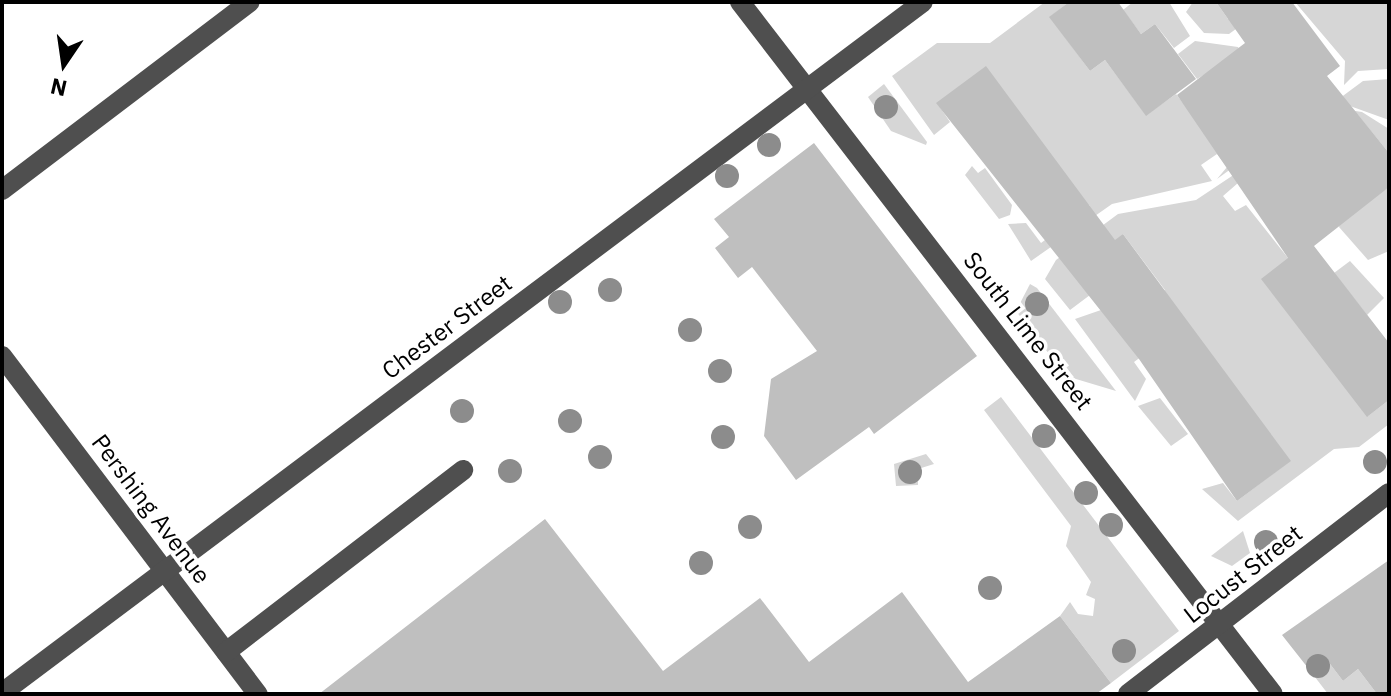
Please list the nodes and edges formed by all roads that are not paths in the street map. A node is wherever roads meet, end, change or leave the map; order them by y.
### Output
1 (250, 2) edge
2 (740, 2) edge
3 (923, 2) edge
4 (226, 9) edge
5 (808, 87) junction
6 (2, 190) edge
7 (2, 356) edge
8 (463, 470) dead end
9 (1389, 493) edge
10 (166, 570) junction
11 (1222, 623) junction
12 (226, 652) junction
13 (2, 693) edge
14 (258, 694) edge
15 (1128, 694) edge
16 (1273, 694) edge

1 - 4 street
2 - 5 street, South Lime Street
3 - 5 street, Chester Street
4 - 6 street
5 - 10 street, Chester Street
5 - 11 street, South Lime Street
7 - 10 street, Pershing Avenue
8 - 12 street
9 - 11 street, Locust Street
10 - 12 street, Pershing Avenue
10 - 13 street, Chester Street
11 - 15 street, Locust Street
11 - 16 street, South Lime Street
12 - 14 street, Pershing Avenue

